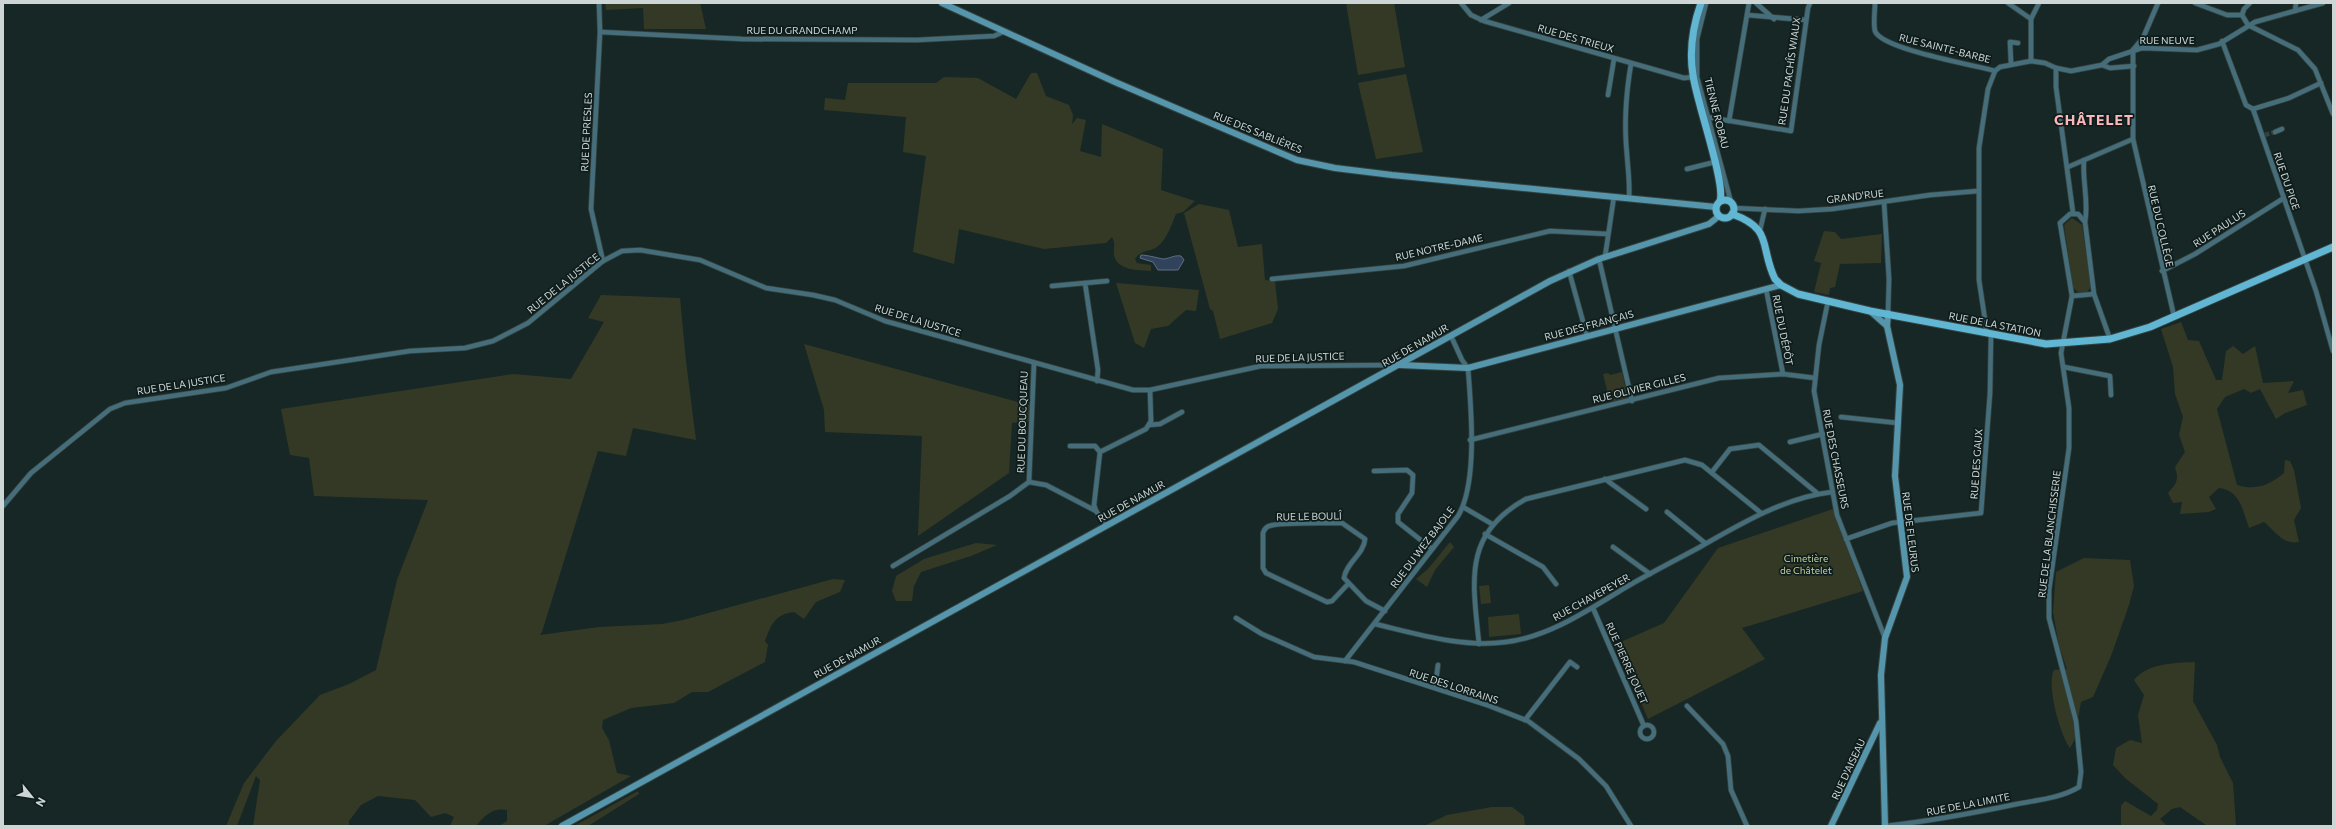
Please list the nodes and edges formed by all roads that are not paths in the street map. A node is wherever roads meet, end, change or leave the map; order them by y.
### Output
1 (599, 3) edge
2 (942, 3) edge
3 (1461, 3) edge
4 (1509, 3) edge
5 (1701, 3) edge
6 (1706, 3) edge
7 (1748, 3) edge
8 (1756, 3) edge
9 (1810, 3) edge
10 (1874, 3) edge
11 (2008, 3) edge
12 (2038, 3) edge
13 (2158, 3) edge
14 (2195, 3) edge
15 (2250, 3) edge
16 (2296, 3) edge
17 (2323, 3) edge
18 (2295, 11) junction
19 (1747, 15) junction
20 (2242, 15) junction
21 (1774, 18) junction
22 (2031, 19) junction
23 (1481, 20) junction
24 (1806, 20) junction
25 (2248, 24) junction
26 (600, 32) junction
27 (1003, 32) junction
28 (2222, 41) junction
29 (2018, 43) dead end
30 (2133, 50) junction
31 (1614, 59) junction
32 (2031, 62) junction
33 (2011, 63) junction
34 (1631, 64) junction
35 (2102, 65) junction
36 (2134, 66) junction
37 (2056, 68) junction
38 (1995, 71) junction
39 (1693, 77) junction
40 (2321, 83) junction
41 (1608, 95) dead end
42 (2253, 109) junction
43 (2333, 114) edge
44 (1707, 117) junction
45 (1729, 121) junction
46 (2282, 130) dead end
47 (2275, 132) tunnel mouth
48 (2133, 139) junction
49 (2084, 160) junction
50 (1715, 162) junction
51 (2068, 167) junction
52 (1687, 169) dead end
53 (1978, 191) junction
54 (1614, 196) junction
55 (1629, 198) junction
56 (2284, 198) junction
57 (1884, 202) junction
58 (1718, 204) junction
59 (1732, 208) junction
60 (1765, 209) junction
61 (2073, 213) junction
62 (1719, 216) junction
63 (2085, 222) junction
64 (1760, 230) junction
65 (1608, 234) junction
66 (2333, 247) edge
67 (1602, 258) junction
68 (2304, 258) junction
69 (603, 261) junction
70 (1569, 271) junction
71 (2162, 271) junction
72 (1272, 279) dead end
73 (1107, 281) dead end
74 (1085, 283) junction
75 (1781, 285) junction
76 (1052, 286) dead end
77 (1766, 289) junction
78 (2094, 294) junction
79 (2072, 296) junction
80 (1828, 300) junction
81 (1870, 311) junction
82 (1888, 312) junction
83 (2174, 316) junction
84 (1887, 326) junction
85 (1615, 329) junction
86 (1989, 334) junction
87 (1451, 336) junction
88 (1587, 336) junction
89 (2110, 339) junction
90 (2063, 343) junction
91 (2333, 351) edge
92 (1034, 363) junction
93 (1400, 365) junction
94 (2064, 367) junction
95 (1468, 368) junction
96 (1782, 374) junction
97 (1815, 378) junction
98 (1097, 381) junction
99 (1150, 390) junction
100 (2111, 394) dead end
101 (1632, 400) junction
102 (1182, 412) dead end
103 (1841, 417) dead end
104 (1898, 423) junction
105 (1149, 425) junction
106 (1823, 434) junction
107 (1470, 440) junction
108 (1790, 442) dead end
109 (1070, 446) dead end
110 (1100, 452) junction
111 (1374, 471) dead end
112 (1712, 472) junction
113 (1605, 479) junction
114 (1029, 482) junction
115 (1832, 492) junction
116 (1817, 493) junction
117 (3, 506) edge
118 (1463, 507) junction
119 (1646, 510) dead end
120 (1096, 511) junction
121 (1667, 512) dead end
122 (1761, 513) junction
123 (1900, 522) junction
124 (1492, 524) junction
125 (1107, 526) junction
126 (1485, 534) junction
127 (1846, 539) junction
128 (1705, 543) junction
129 (1613, 547) dead end
130 (1432, 549) junction
131 (893, 566) dead end
132 (1650, 574) junction
133 (1348, 584) junction
134 (1556, 584) dead end
135 (1593, 608) junction
136 (1385, 611) junction
137 (1236, 618) dead end
138 (1375, 624) junction
139 (1885, 638) junction
140 (1479, 644) junction
141 (1345, 661) junction
142 (1438, 665) dead end
143 (1577, 667) dead end
144 (1435, 688) junction
145 (1687, 706) dead end
146 (1525, 720) junction
147 (1881, 720) junction
148 (1644, 726) dead end
149 (2081, 772) joint
150 (562, 826) edge
151 (1631, 826) edge
152 (1747, 826) edge
153 (1831, 826) edge
154 (1886, 826) edge

1 - 26 street, RUE DE PRESLES
2 - 27 main road, RUE DES SABLIÈRES
3 - 23 street, RUE DES TRIEUX
4 - 23 street
5 - 39 main road, TIENNE ROBAU
6 - 44 street, TIENNE ROBAU
7 - 19 street
8 - 21 street
9 - 24 street, RUE DU PACHÎS WIAUX
10 - 38 street, RUE SAINTE-BARBE
11 - 22 street
12 - 22 street
13 - 30 street
14 - 20 street
15 - 20 street
16 - 18 street
17 - 18 street, RUE NEUVE
18 - 25 street, RUE NEUVE
19 - 21 street
19 - 45 street
20 - 25 street
21 - 24 street
22 - 32 street
23 - 31 street, RUE DES TRIEUX
24 - 45 street, RUE DU PACHÎS WIAUX
25 - 28 street, RUE NEUVE
25 - 40 street
26 - 27 street, RUE DU GRANDCHAMP
26 - 69 street, RUE DE PRESLES
27 - 54 main road, RUE DES SABLIÈRES
28 - 30 street, RUE NEUVE
28 - 42 street, RUE DU PIGE
29 - 33 street
30 - 35 street, RUE NEUVE
30 - 36 street, RUE DU COLLÈGE
31 - 34 street, RUE DES TRIEUX
31 - 41 street
32 - 33 street
32 - 37 street
33 - 38 street
34 - 39 street, RUE DES TRIEUX
34 - 55 street
35 - 36 street
35 - 37 street
36 - 48 street, RUE DU COLLÈGE
37 - 51 street
38 - 53 street
39 - 50 main road, TIENNE ROBAU
40 - 42 street
40 - 43 street
42 - 56 street, RUE DU PIGE
44 - 45 street, RUE DU PACHÎS WIAUX
44 - 59 street, TIENNE ROBAU
46 - 47 street
48 - 49 street
48 - 71 street, RUE DU COLLÈGE
49 - 51 street
49 - 63 street
50 - 52 street
50 - 58 main road, TIENNE ROBAU
51 - 61 street
53 - 57 street, GRAND'RUE
53 - 86 street
54 - 55 main road, RUE DES SABLIÈRES
54 - 65 street
55 - 58 main road, RUE DES SABLIÈRES
56 - 68 street, RUE DU PIGE
56 - 71 street, RUE PAULUS
57 - 60 street, GRAND'RUE
57 - 82 street
58 - 59 main road
58 - 62 main road, TIENNE ROBAU
59 - 60 street, GRAND'RUE
59 - 62 main road
59 - 64 main road
60 - 64 street
61 - 63 street
61 - 79 street
62 - 67 main road, RUE DE NAMUR
63 - 78 street
64 - 75 main road
65 - 67 street
65 - 72 street, RUE NOTRE-DAME
66 - 68 main road, RUE DE LA STATION
67 - 70 main road, RUE DE NAMUR
67 - 85 street
68 - 83 main road, RUE DE LA STATION
68 - 91 street, RUE DU PIGE
69 - 92 street, RUE DE LA JUSTICE
69 - 117 street, RUE DE LA JUSTICE
70 - 87 main road, RUE DE NAMUR
70 - 88 street
71 - 83 street, RUE DU COLLÈGE
73 - 74 street
74 - 76 street
74 - 98 street
75 - 77 main road, RUE DES FRANÇAIS
75 - 80 main road, RUE DE LA STATION
77 - 85 main road, RUE DES FRANÇAIS
77 - 96 street, RUE DU DÉPÔT
78 - 79 street
78 - 89 street
79 - 90 street, RUE DE LA BLANCHISSERIE
80 - 81 main road, RUE DE LA STATION
80 - 97 street, RUE DES CHASSEURS
81 - 82 main road, RUE DE LA STATION
81 - 84 main road
82 - 84 main road, RUE DE FLEURUS
82 - 86 main road, RUE DE LA STATION
83 - 89 main road, RUE DE LA STATION
84 - 104 main road, RUE DE FLEURUS
85 - 88 main road, RUE DES FRANÇAIS
85 - 101 street
86 - 90 main road, RUE DE LA STATION
86 - 123 street, RUE DES GAUX
87 - 93 main road, RUE DE NAMUR
87 - 95 street, RUE DU WEZ BAJOLE
88 - 95 main road, RUE DES FRANÇAIS
89 - 90 main road, RUE DE LA STATION
90 - 94 street, RUE DE LA BLANCHISSERIE
92 - 98 street, RUE DE LA JUSTICE
92 - 114 street, RUE DU BOUCQUEAU
93 - 95 main road, RUE DES FRANÇAIS
93 - 99 street, RUE DE LA JUSTICE
93 - 125 main road, RUE DE NAMUR
94 - 100 street
94 - 149 street, RUE DE LA BLANCHISSERIE
95 - 107 street, RUE DU WEZ BAJOLE
96 - 97 street, RUE OLIVIER GILLES
96 - 101 street, RUE OLIVIER GILLES
97 - 106 street, RUE DES CHASSEURS
98 - 99 street, RUE DE LA JUSTICE
99 - 105 street
101 - 107 street, RUE OLIVIER GILLES
102 - 105 street
103 - 104 street
104 - 123 main road, RUE DE FLEURUS
105 - 110 street
106 - 108 street
106 - 115 street, RUE DES CHASSEURS
107 - 118 street, RUE DU WEZ BAJOLE
109 - 110 street
110 - 120 street
111 - 130 street
112 - 113 street
112 - 116 street
112 - 122 street
113 - 119 street
113 - 124 street
114 - 120 street
114 - 131 street
115 - 116 street, RUE CHAVEPEYER
115 - 127 street, RUE DES CHASSEURS
116 - 122 street, RUE CHAVEPEYER
118 - 124 street
118 - 130 street, RUE DU WEZ BAJOLE
120 - 125 street
121 - 128 street
122 - 128 street, RUE CHAVEPEYER
123 - 127 street
123 - 139 main road, RUE DE FLEURUS
124 - 126 street
125 - 150 main road, RUE DE NAMUR
126 - 134 street
126 - 140 street
127 - 139 street, RUE DES CHASSEURS
128 - 132 street, RUE CHAVEPEYER
129 - 132 street, RUE CHAVEPEYER
130 - 136 street, RUE DU WEZ BAJOLE
132 - 135 street, RUE CHAVEPEYER
133 - 133 street, RUE LE BOULÎ
133 - 136 street
135 - 140 street, RUE CHAVEPEYER
135 - 148 street, RUE PIERRE JOUET
136 - 138 street, RUE DU WEZ BAJOLE
137 - 141 street, RUE DES LORRAINS
138 - 140 street, RUE CHAVEPEYER
138 - 141 street, RUE DU WEZ BAJOLE
139 - 147 main road, RUE DE FLEURUS
141 - 144 street, RUE DES LORRAINS
142 - 144 street
143 - 146 street
144 - 146 street, RUE DES LORRAINS
145 - 152 street
146 - 151 street, RUE DES LORRAINS
147 - 153 main road, RUE D'AISEAU
147 - 154 main road, RUE DE FLEURUS
149 - 154 street, RUE DE LA LIMITE

